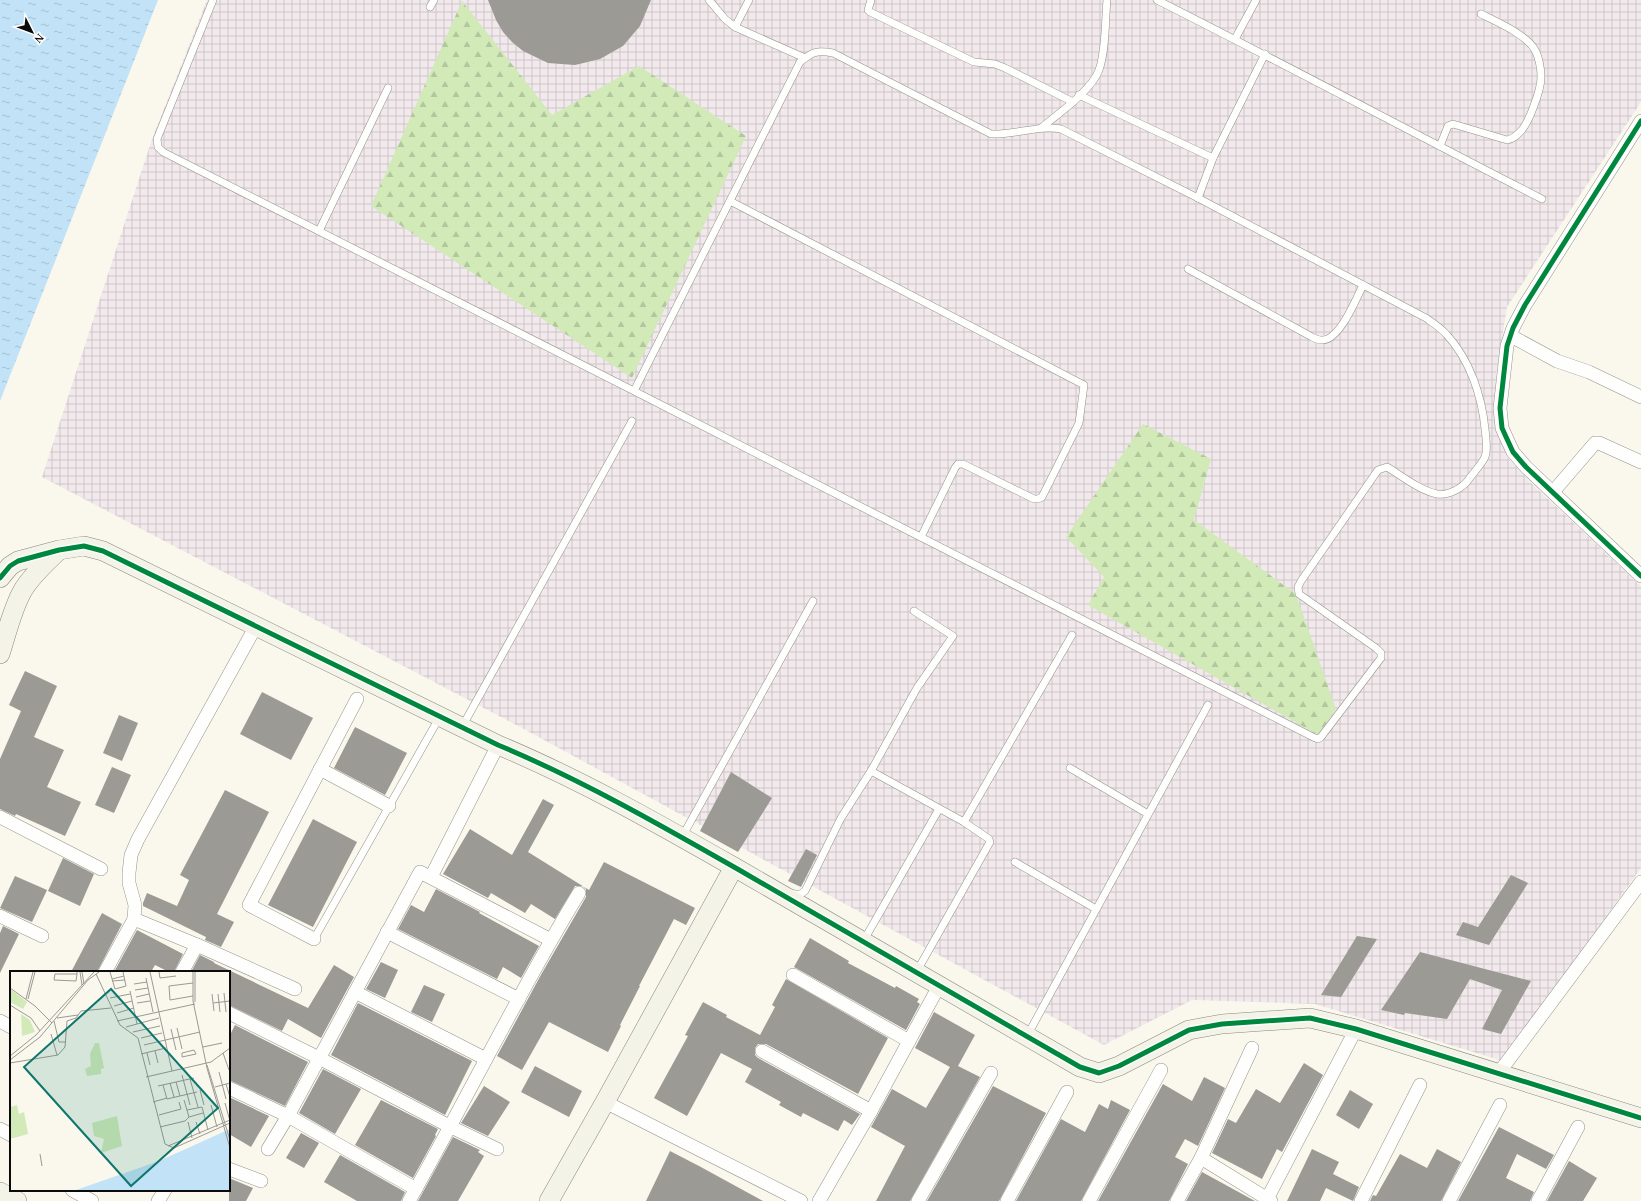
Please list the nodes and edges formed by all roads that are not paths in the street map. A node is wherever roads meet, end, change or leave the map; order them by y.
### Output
1 (213, 0) edge
2 (434, 0) edge
3 (710, 0) edge
4 (749, 0) edge
5 (871, 0) edge
6 (1107, 0) edge
7 (1156, 0) edge
8 (1256, 0) edge
9 (430, 7) dead end
10 (1482, 14) dead end
11 (735, 27) junction
12 (1235, 39) junction
13 (1265, 54) junction
14 (805, 58) junction
15 (388, 88) dead end
16 (1079, 95) junction
17 (1073, 102) junction
18 (1641, 121) edge
19 (1041, 128) junction
20 (1440, 146) junction
21 (1213, 158) junction
22 (1198, 198) junction
23 (1542, 199) dead end
24 (730, 202) junction
25 (319, 231) junction
26 (1188, 269) dead end
27 (1363, 285) junction
28 (1510, 336) junction
29 (634, 391) junction
30 (1641, 396) edge
31 (632, 421) dead end
32 (1641, 462) edge
33 (1553, 492) junction
34 (921, 537) junction
35 (59, 550) junction
36 (1641, 576) edge
37 (0, 578) edge
38 (813, 601) dead end
39 (914, 611) dead end
40 (256, 626) junction
41 (1072, 635) dead end
42 (0, 654) edge
43 (357, 699) dead end
44 (1208, 705) dead end
45 (440, 716) junction
46 (462, 727) junction
47 (498, 745) junction
48 (1070, 768) dead end
49 (320, 769) junction
50 (871, 771) junction
51 (389, 806) junction
52 (939, 809) junction
53 (1148, 814) junction
54 (0, 817) edge
55 (964, 822) junction
56 (682, 837) junction
57 (1015, 862) dead end
58 (736, 865) junction
59 (101, 869) dead end
60 (431, 877) junction
61 (1641, 882) edge
62 (579, 893) dead end
63 (1096, 909) junction
64 (0, 916) edge
65 (134, 919) junction
66 (387, 932) junction
67 (42, 936) dead end
68 (314, 939) joint
69 (551, 940) junction
70 (864, 940) junction
71 (197, 944) junction
72 (106, 971) edge
73 (183, 971) edge
74 (916, 971) junction
75 (793, 975) dead end
76 (939, 986) junction
77 (295, 989) dead end
78 (355, 992) junction
79 (519, 999) junction
80 (230, 1014) edge
81 (0, 1021) edge
82 (10, 1026) edge
83 (1356, 1029) junction
84 (1027, 1037) junction
85 (909, 1041) junction
86 (1252, 1048) dead end
87 (762, 1051) dead end
88 (319, 1058) junction
89 (486, 1059) junction
90 (1161, 1070) dead end
91 (991, 1073) dead end
92 (1498, 1074) junction
93 (1420, 1085) dead end
94 (230, 1088) edge
95 (1067, 1092) dead end
96 (604, 1102) junction
97 (1500, 1105) dead end
98 (871, 1111) junction
99 (288, 1116) junction
100 (1641, 1118) edge
101 (451, 1127) junction
102 (1578, 1127) dead end
103 (0, 1129) edge
104 (10, 1134) edge
105 (268, 1149) dead end
106 (497, 1149) dead end
107 (1201, 1158) junction
108 (230, 1169) edge
109 (261, 1181) dead end
110 (416, 1189) junction
111 (74, 1191) edge
112 (164, 1191) edge
113 (0, 1192) edge
114 (1268, 1200) edge
115 (17, 1201) edge
116 (92, 1201) edge
117 (158, 1201) edge
118 (410, 1201) edge
119 (549, 1201) edge
120 (800, 1201) edge
121 (819, 1201) edge
122 (918, 1201) edge
123 (1007, 1201) edge
124 (1089, 1201) edge
125 (1177, 1201) edge
126 (1361, 1201) edge
127 (1449, 1201) edge
128 (1538, 1201) edge

1 - 25 lane
2 - 9 lane
3 - 11 lane
4 - 11 lane
5 - 17 lane
6 - 16 lane
7 - 12 lane
8 - 12 lane
10 - 20 lane
11 - 14 lane
12 - 13 lane
13 - 20 lane
13 - 21 lane
14 - 19 lane
14 - 24 lane
15 - 25 lane
16 - 17 lane
16 - 21 lane
17 - 19 lane
18 - 28 street
19 - 22 lane
20 - 23 lane
21 - 22 lane
22 - 27 lane
24 - 29 lane
24 - 34 lane
25 - 29 lane
26 - 27 lane
27 - 34 lane
28 - 30 street
28 - 33 street
29 - 34 lane
31 - 46 lane
32 - 33 street
33 - 36 street
35 - 37 street
35 - 40 street
35 - 42 street
38 - 56 lane
39 - 50 lane
40 - 45 street
40 - 65 street
41 - 55 lane
43 - 49 street
44 - 53 lane
45 - 46 street
45 - 51 lane
46 - 47 street
47 - 56 street
47 - 60 street
48 - 53 lane
49 - 51 street
49 - 68 street
50 - 52 lane
50 - 58 lane
51 - 68 lane
52 - 55 lane
52 - 70 lane
53 - 63 lane
54 - 59 street
55 - 74 lane
56 - 58 street
57 - 63 lane
58 - 70 street
58 - 96 street
60 - 66 street
60 - 69 street
61 - 92 street
62 - 69 street
63 - 84 lane
64 - 67 street
65 - 71 street
65 - 72 street
66 - 78 street
66 - 79 street
69 - 79 street
70 - 74 street
71 - 73 street
71 - 77 street
74 - 76 street
75 - 85 street
76 - 84 street
76 - 85 street
78 - 88 street
78 - 89 street
79 - 89 street
80 - 88 street
81 - 82 street
83 - 84 street
83 - 92 street
83 - 114 street
85 - 98 street
86 - 107 street
87 - 98 street
88 - 99 street
88 - 101 street
89 - 101 street
90 - 124 street
91 - 122 street
92 - 100 street
93 - 126 street
94 - 99 street
95 - 123 street
96 - 119 street
96 - 120 street
97 - 127 street
98 - 121 street
99 - 105 street
99 - 110 street
101 - 106 street
101 - 110 street
102 - 128 street
103 - 104 street
107 - 114 street
107 - 125 street
108 - 109 street
110 - 118 street
111 - 116 street
112 - 117 street
113 - 115 street

